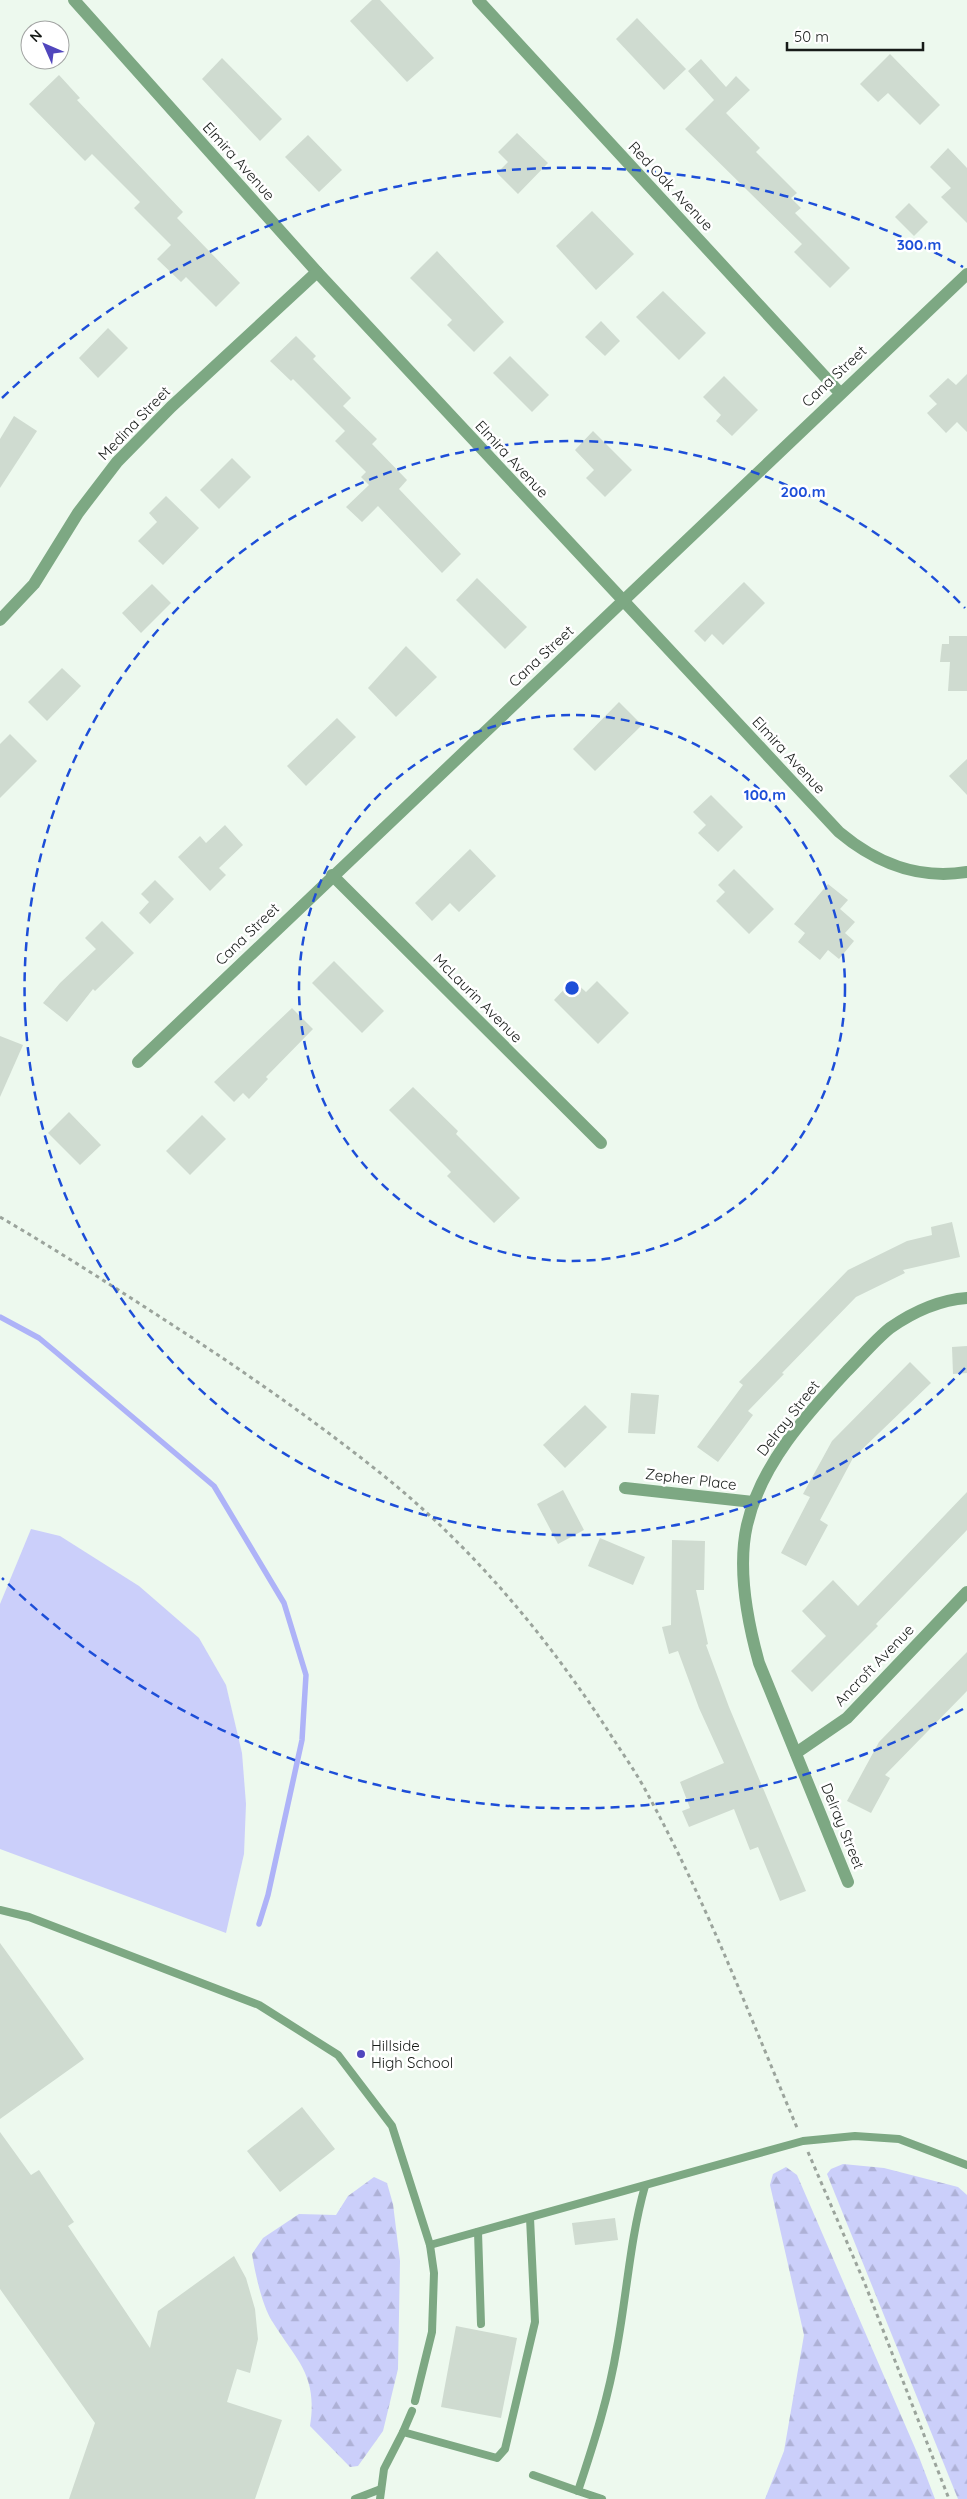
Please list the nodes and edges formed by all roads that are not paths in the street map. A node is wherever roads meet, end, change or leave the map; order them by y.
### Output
1 (74, 0) edge
2 (478, 0) edge
3 (317, 272) junction
4 (967, 274) edge
5 (840, 393) junction
6 (622, 602) junction
7 (0, 620) edge
8 (967, 872) edge
9 (332, 875) junction
10 (138, 1062) dead end
11 (601, 1143) dead end
12 (967, 1298) edge
13 (625, 1488) dead end
14 (753, 1502) junction
15 (967, 1592) edge
16 (796, 1753) junction
17 (848, 1882) dead end
18 (0, 1910) edge
19 (967, 2164) edge
20 (645, 2186) junction
21 (530, 2218) junction
22 (478, 2232) junction
23 (430, 2246) junction
24 (482, 2324) dead end
25 (415, 2401) dead end
26 (412, 2411) dead end
27 (403, 2432) junction
28 (533, 2475) dead end
29 (381, 2489) junction
30 (578, 2491) junction
31 (355, 2499) edge
32 (380, 2499) edge
33 (602, 2499) edge

1 - 3 street, Elmira Avenue
2 - 5 street, Red Oak Avenue
3 - 6 street, Elmira Avenue
3 - 7 street, Medina Street
4 - 5 street, Cana Street
5 - 6 street, Cana Street
6 - 8 street, Elmira Avenue
6 - 9 street, Cana Street
9 - 10 street, Cana Street
9 - 11 street, McLaurin Avenue
12 - 14 street, Delray Street
13 - 14 street, Zepher Place
14 - 16 street, Delray Street
15 - 16 street, Ancroft Avenue
16 - 17 street, Delray Street
18 - 23 lane
19 - 20 lane
20 - 21 lane
20 - 30 lane
21 - 22 lane
21 - 27 lane
22 - 23 lane
22 - 24 lane
23 - 25 lane
26 - 27 lane
27 - 29 lane
28 - 30 lane
29 - 31 lane
29 - 32 lane
30 - 33 lane

